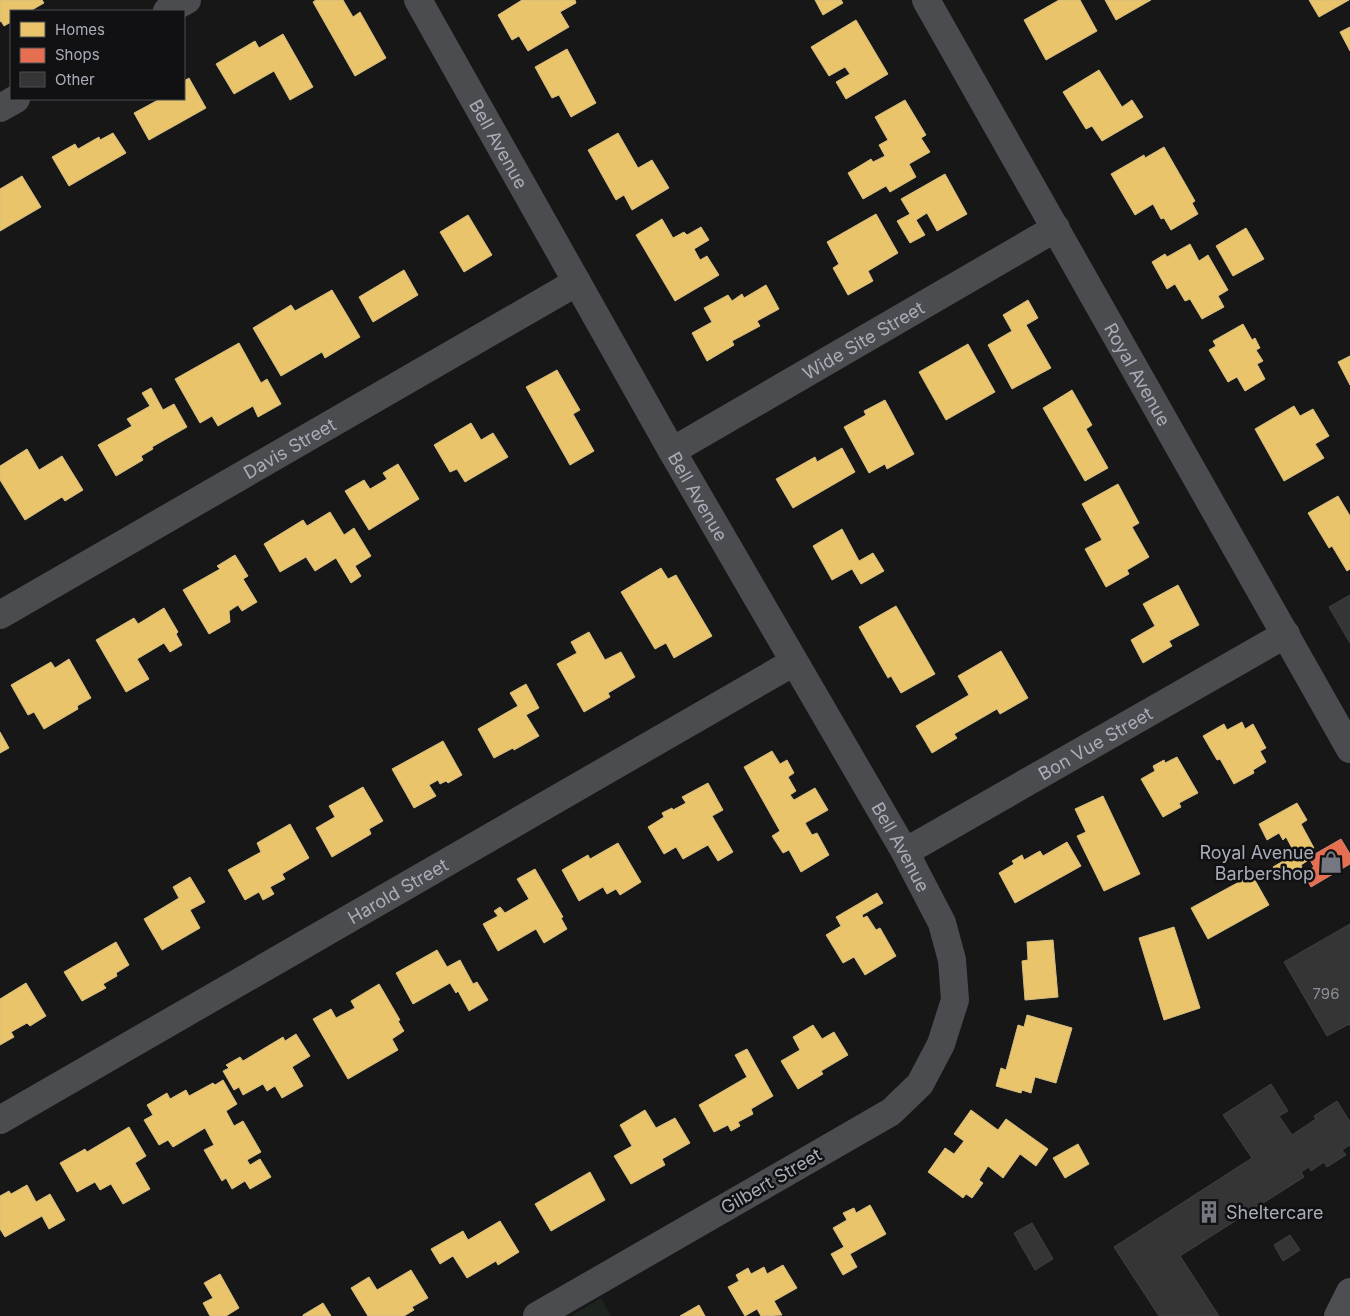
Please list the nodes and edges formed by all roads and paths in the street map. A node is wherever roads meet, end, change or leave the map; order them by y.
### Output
1 (187, 0) edge
2 (418, 0) edge
3 (933, 2) edge
4 (169, 10) edge
5 (14, 100) edge
6 (0, 108) edge
7 (1056, 228) junction
8 (577, 282) junction
9 (672, 451) junction
10 (0, 615) edge
11 (1286, 634) junction
12 (794, 662) junction
13 (1350, 749) edge
14 (905, 852) junction
15 (955, 1000) joint
16 (0, 1120) edge
17 (1350, 1292) edge
18 (537, 1316) edge
19 (1338, 1316) edge

1 - 4 street
2 - 8 street, Bell Avenue
3 - 7 street, Royal Avenue
5 - 6 street
7 - 9 street, Wide Site Street
7 - 11 street, Royal Avenue
8 - 9 street, Bell Avenue
8 - 10 street, Davis Street
9 - 12 street, Bell Avenue
11 - 13 street, Royal Avenue
11 - 14 street, Bon Vue Street
12 - 14 street, Bell Avenue
12 - 16 street, Harold Street
14 - 15 street, Bell Avenue
15 - 18 street, Gilbert Street
17 - 19 main road

